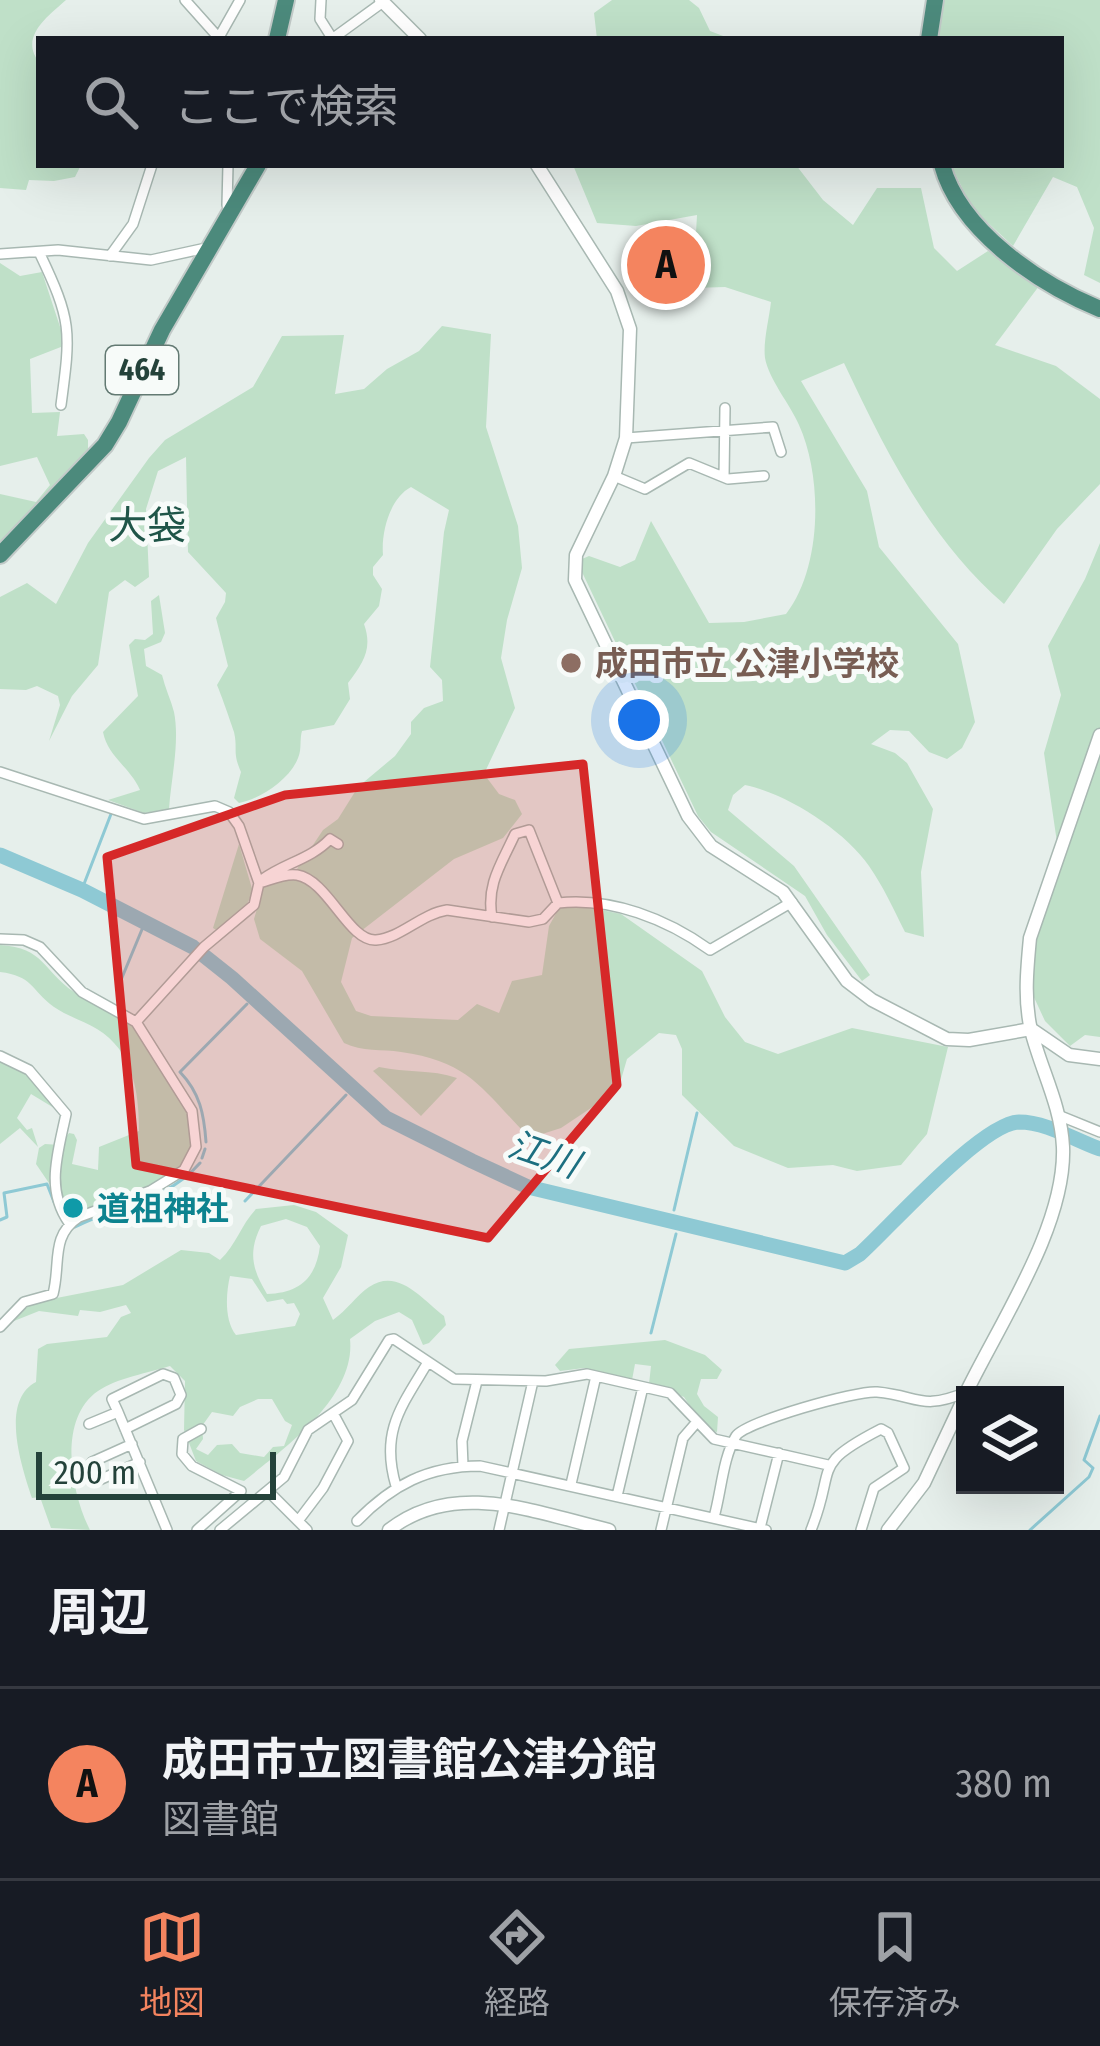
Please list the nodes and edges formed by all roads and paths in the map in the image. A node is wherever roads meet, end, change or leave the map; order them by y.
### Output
1 (185, 0) edge
2 (240, 0) edge
3 (286, 0) edge
4 (321, 0) edge
5 (935, 0) edge
6 (382, 1) edge
7 (216, 36) edge
8 (219, 36) edge
9 (278, 36) edge
10 (330, 36) edge
11 (336, 36) edge
12 (415, 36) edge
13 (929, 36) edge
14 (151, 168) edge
15 (228, 168) edge
16 (255, 168) edge
17 (539, 168) edge
18 (943, 168) edge
19 (232, 210) junction
20 (212, 246) junction
21 (39, 252) junction
22 (0, 254) edge
23 (110, 256) junction
24 (1100, 309) edge
25 (61, 405) dead end
26 (724, 408) dead end
27 (723, 431) junction
28 (626, 438) junction
29 (781, 452) dead end
30 (614, 476) junction
31 (764, 476) dead end
32 (724, 477) junction
33 (0, 555) edge
34 (1100, 735) edge
35 (0, 772) edge
36 (338, 844) dead end
37 (259, 883) junction
38 (792, 902) junction
39 (558, 903) junction
40 (492, 917) junction
41 (0, 939) edge
42 (136, 1022) junction
43 (1031, 1028) junction
44 (0, 1056) edge
45 (1100, 1060) edge
46 (1059, 1119) junction
47 (1100, 1132) edge
48 (70, 1223) junction
49 (0, 1327) edge
50 (428, 1362) junction
51 (596, 1376) junction
52 (477, 1381) junction
53 (533, 1381) junction
54 (970, 1386) edge
55 (643, 1387) junction
56 (956, 1397) edge
57 (118, 1412) junction
58 (333, 1413) junction
59 (956, 1415) edge
60 (696, 1423) junction
61 (89, 1424) dead end
62 (125, 1429) junction
63 (201, 1429) dead end
64 (132, 1444) junction
65 (733, 1444) junction
66 (779, 1453) junction
67 (140, 1462) junction
68 (828, 1465) junction
69 (464, 1466) junction
70 (512, 1471) junction
71 (571, 1484) junction
72 (396, 1486) junction
73 (268, 1492) junction
74 (617, 1496) junction
75 (505, 1506) junction
76 (666, 1507) junction
77 (714, 1517) junction
78 (233, 1519) junction
79 (297, 1520) junction
80 (357, 1521) dead end
81 (763, 1529) edge
82 (167, 1530) edge
83 (196, 1530) edge
84 (220, 1530) edge
85 (242, 1530) edge
86 (285, 1530) edge
87 (307, 1530) edge
88 (389, 1530) edge
89 (500, 1530) edge
90 (609, 1530) edge
91 (661, 1530) edge
92 (811, 1530) edge
93 (861, 1530) edge
94 (888, 1530) edge

1 - 7 street
2 - 8 street
3 - 9 highway
4 - 10 street
5 - 13 highway
6 - 11 street
6 - 12 street
14 - 23 street
15 - 19 street
16 - 19 highway, 464
17 - 28 street
18 - 24 highway
19 - 20 highway, 464
20 - 23 street
20 - 33 highway, 464
21 - 22 street
21 - 23 street
21 - 25 street
26 - 27 street
27 - 28 street
27 - 29 street
27 - 32 street
28 - 30 street
30 - 32 street
30 - 38 street
31 - 32 street
34 - 43 street
35 - 37 street
36 - 37 street
37 - 40 street
37 - 42 street
38 - 39 street
38 - 43 street
39 - 40 street
39 - 40 street
41 - 42 street
42 - 48 street
43 - 45 street
43 - 46 street
44 - 48 street
46 - 47 street
46 - 54 street
48 - 49 street
50 - 52 street
50 - 58 street
50 - 72 street
51 - 53 street
51 - 55 street
51 - 71 street
52 - 53 street
52 - 69 street
53 - 70 street
55 - 60 street
55 - 74 street
56 - 65 street
57 - 61 street
57 - 62 street
57 - 62 street
58 - 73 street
58 - 79 street
59 - 94 street
60 - 65 street
60 - 76 street
62 - 64 street
63 - 83 street
64 - 67 street
64 - 67 street
65 - 66 street
65 - 77 street
66 - 68 street
66 - 81 street
67 - 82 street
68 - 92 street
68 - 93 street
69 - 70 street
69 - 72 street
70 - 71 street
70 - 75 street
71 - 74 street
72 - 80 street
73 - 78 street
73 - 79 street
74 - 76 street
75 - 88 street
75 - 89 street
75 - 90 street
76 - 77 street
76 - 91 street
77 - 81 street
78 - 84 street
78 - 85 street
79 - 86 street
79 - 87 street

